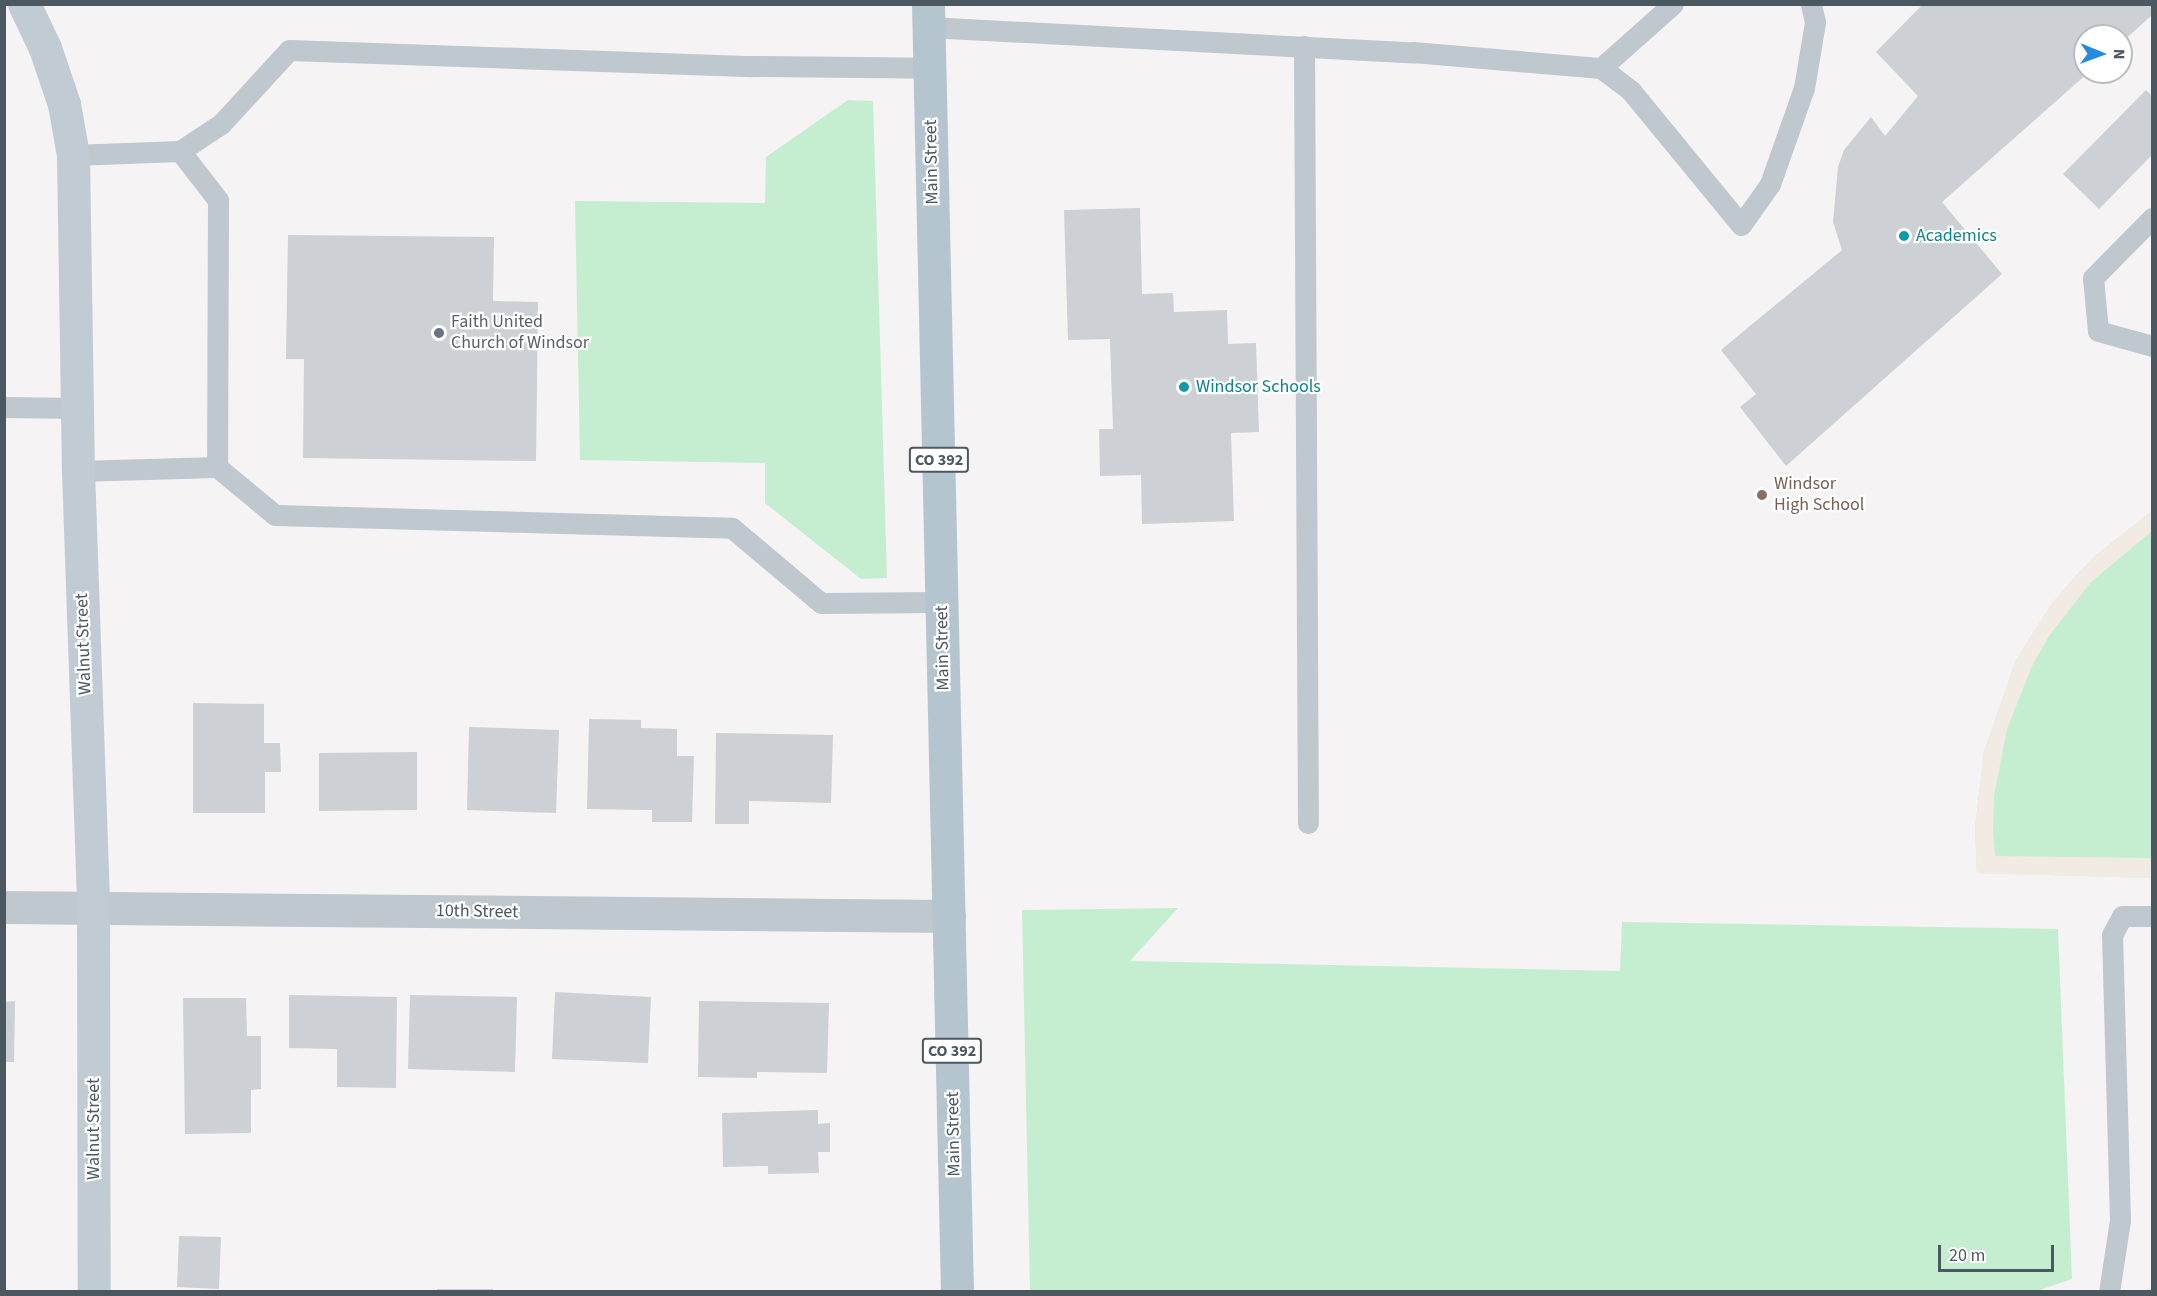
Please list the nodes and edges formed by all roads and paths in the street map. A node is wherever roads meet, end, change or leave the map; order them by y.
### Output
1 (24, 4) edge
2 (1673, 4) edge
3 (1811, 4) edge
4 (928, 16) edge
5 (1304, 46) junction
6 (930, 68) junction
7 (1601, 68) junction
8 (180, 151) junction
9 (73, 155) junction
10 (2152, 218) edge
11 (2152, 346) edge
12 (4, 407) edge
13 (77, 408) junction
14 (217, 467) junction
15 (78, 471) junction
16 (942, 602) junction
17 (1308, 823) dead end
18 (4, 907) edge
19 (93, 909) junction
20 (949, 916) junction
21 (2152, 916) edge
22 (94, 1292) edge
23 (957, 1292) edge
24 (2109, 1292) edge

1 - 9 street, Walnut Street
2 - 7 lane
3 - 7 lane
4 - 5 lane
4 - 6 main road, Main Street / CO 392
5 - 7 lane
5 - 17 lane
6 - 8 lane
6 - 16 main road, Main Street / CO 392
8 - 9 lane
8 - 14 lane
9 - 13 street, Walnut Street
10 - 11 lane
12 - 13 lane
13 - 15 street, Walnut Street
14 - 15 lane
14 - 16 lane
15 - 19 street, Walnut Street
16 - 20 main road, Main Street / CO 392
18 - 19 street, 10th Street
19 - 20 street, 10th Street
19 - 22 street, Walnut Street
20 - 23 main road, Main Street / CO 392
21 - 24 lane

